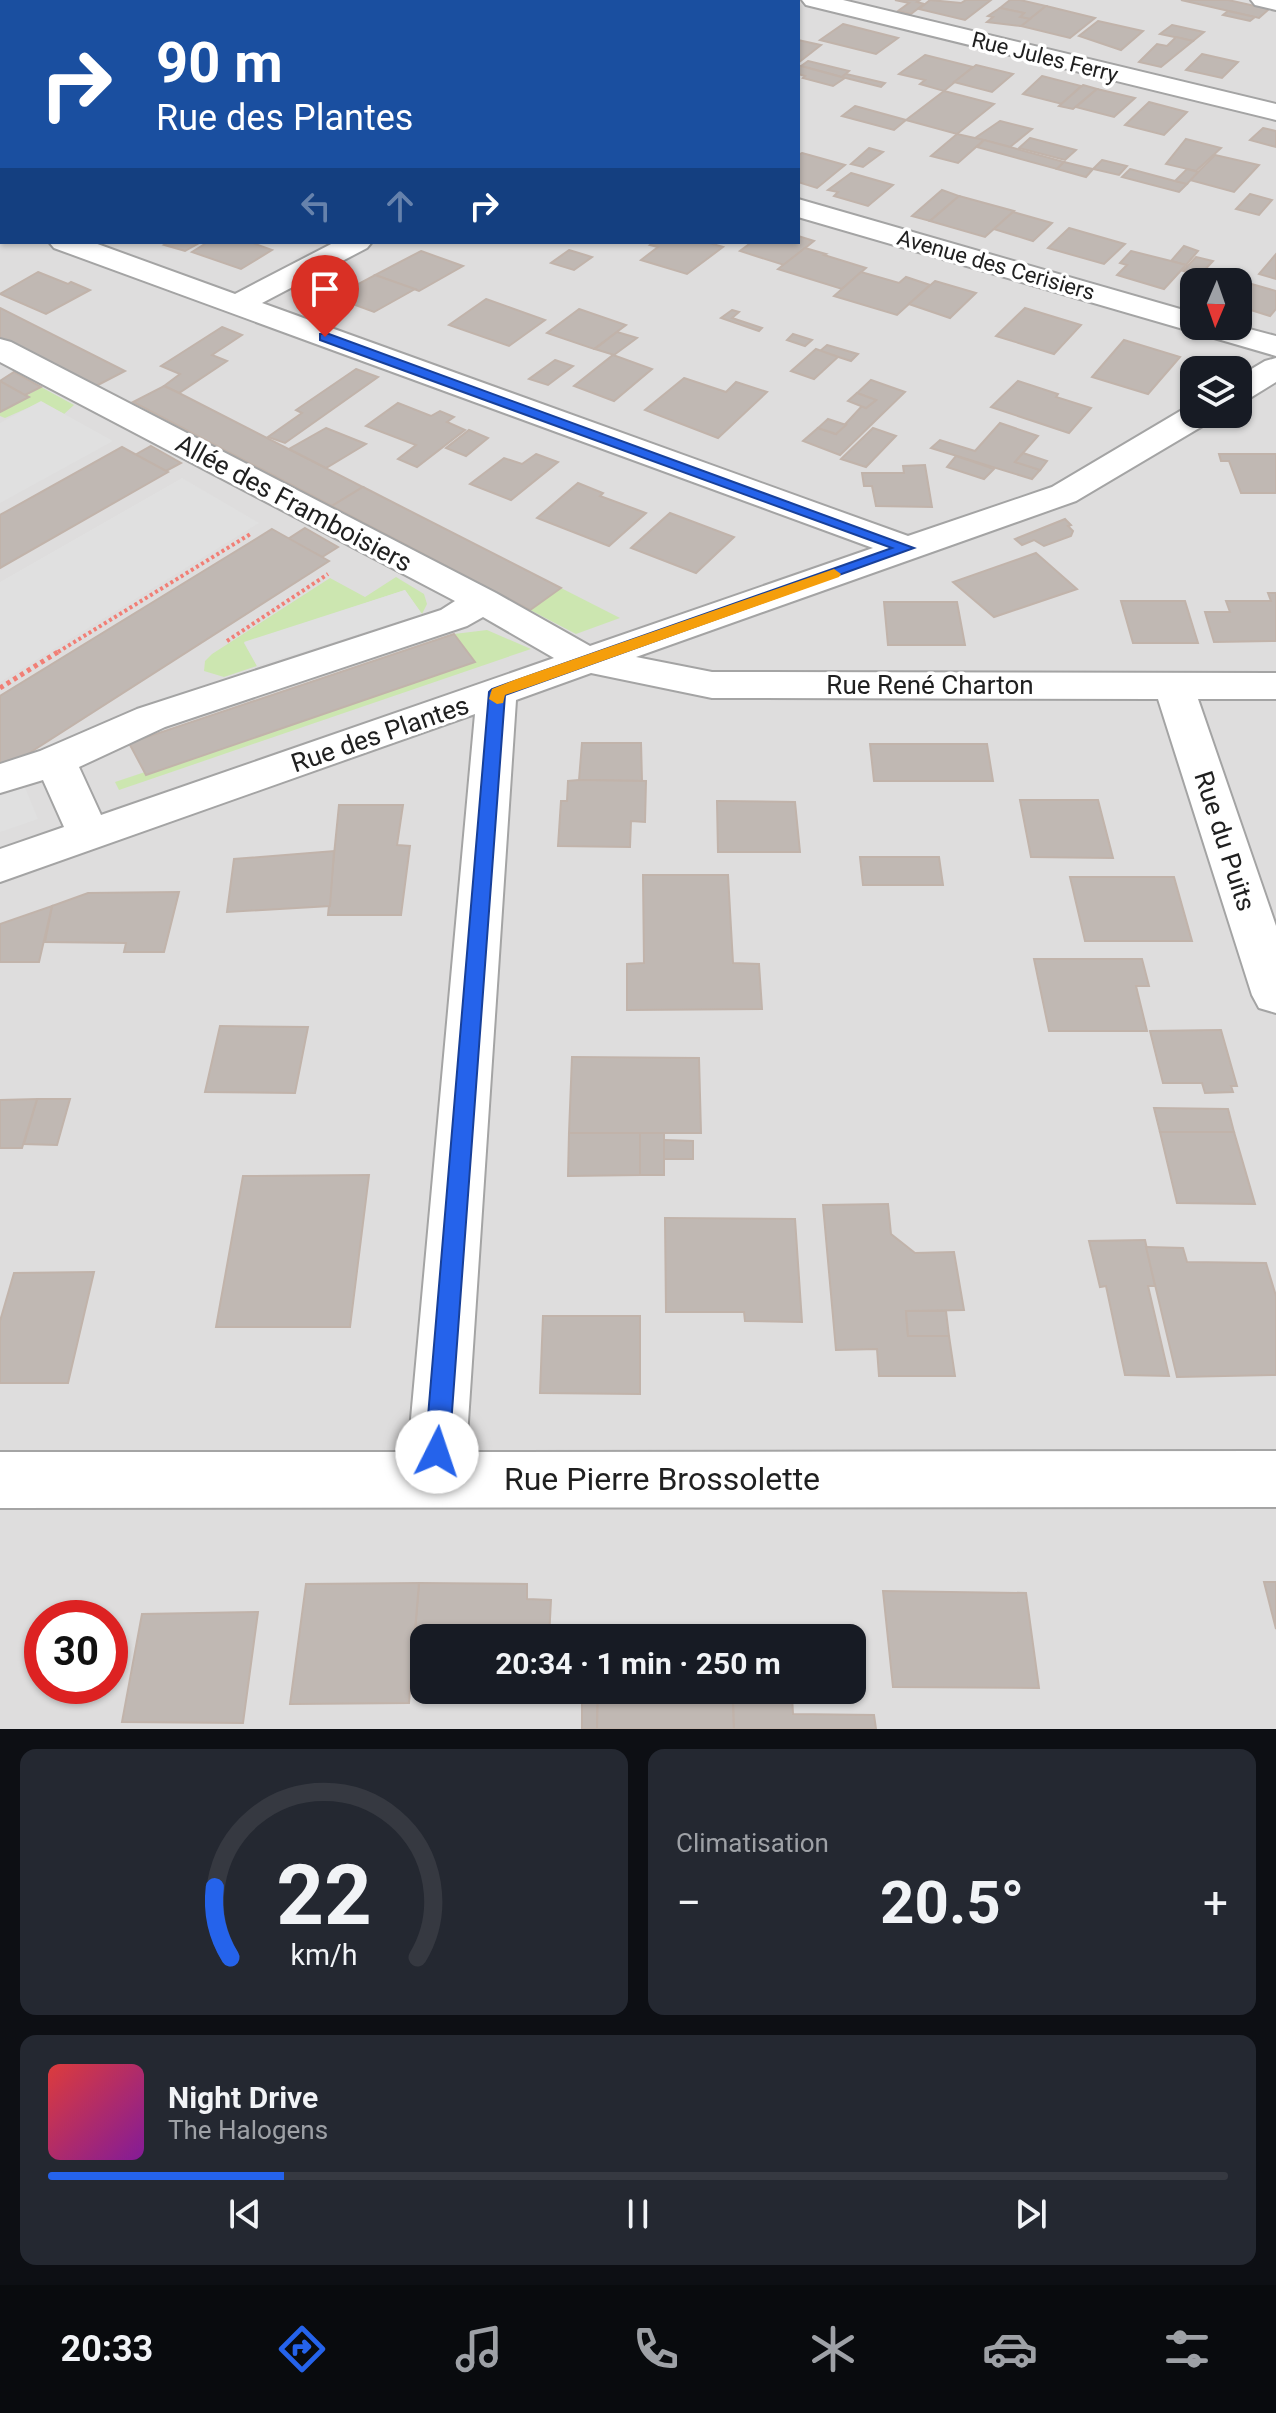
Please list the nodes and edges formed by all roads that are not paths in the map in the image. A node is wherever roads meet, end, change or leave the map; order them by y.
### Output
1 (812, 0) edge
2 (1263, 0) edge
3 (1276, 3) edge
4 (1276, 112) edge
5 (800, 209) edge
6 (69, 244) edge
7 (353, 244) edge
8 (236, 305) junction
9 (1180, 319) edge
10 (1252, 339) edge
11 (1276, 346) edge
12 (0, 349) edge
13 (1276, 368) edge
14 (1252, 383) edge
15 (1180, 425) edge
16 (906, 548) junction
17 (483, 601) junction
18 (586, 660) junction
19 (1174, 686) junction
20 (1276, 686) edge
21 (497, 692) junction
22 (55, 761) junction
23 (0, 779) edge
24 (89, 835) junction
25 (0, 866) edge
26 (1276, 995) edge
27 (435, 1478) junction
28 (1276, 1479) edge
29 (0, 1480) edge

1 - 4 street, Rue Jules Ferry
2 - 3 street
5 - 9 street, Avenue des Cerisiers
6 - 8 street
7 - 8 street
8 - 16 street
10 - 11 street
12 - 17 street, Allée des Framboisiers
13 - 14 street
15 - 16 street, Rue des Plantes
16 - 18 street, Rue des Plantes
17 - 18 street, Allée des Framboisiers
17 - 22 street
18 - 19 street, Rue René Charton
18 - 21 street, Rue des Plantes
19 - 20 street, Rue René Charton
19 - 26 street, Rue du Puits
21 - 24 street, Rue des Plantes
21 - 27 street
22 - 23 street
22 - 24 street
24 - 25 street, Rue des Plantes
27 - 28 street, Rue Pierre Brossolette
27 - 29 street, Rue Pierre Brossolette

